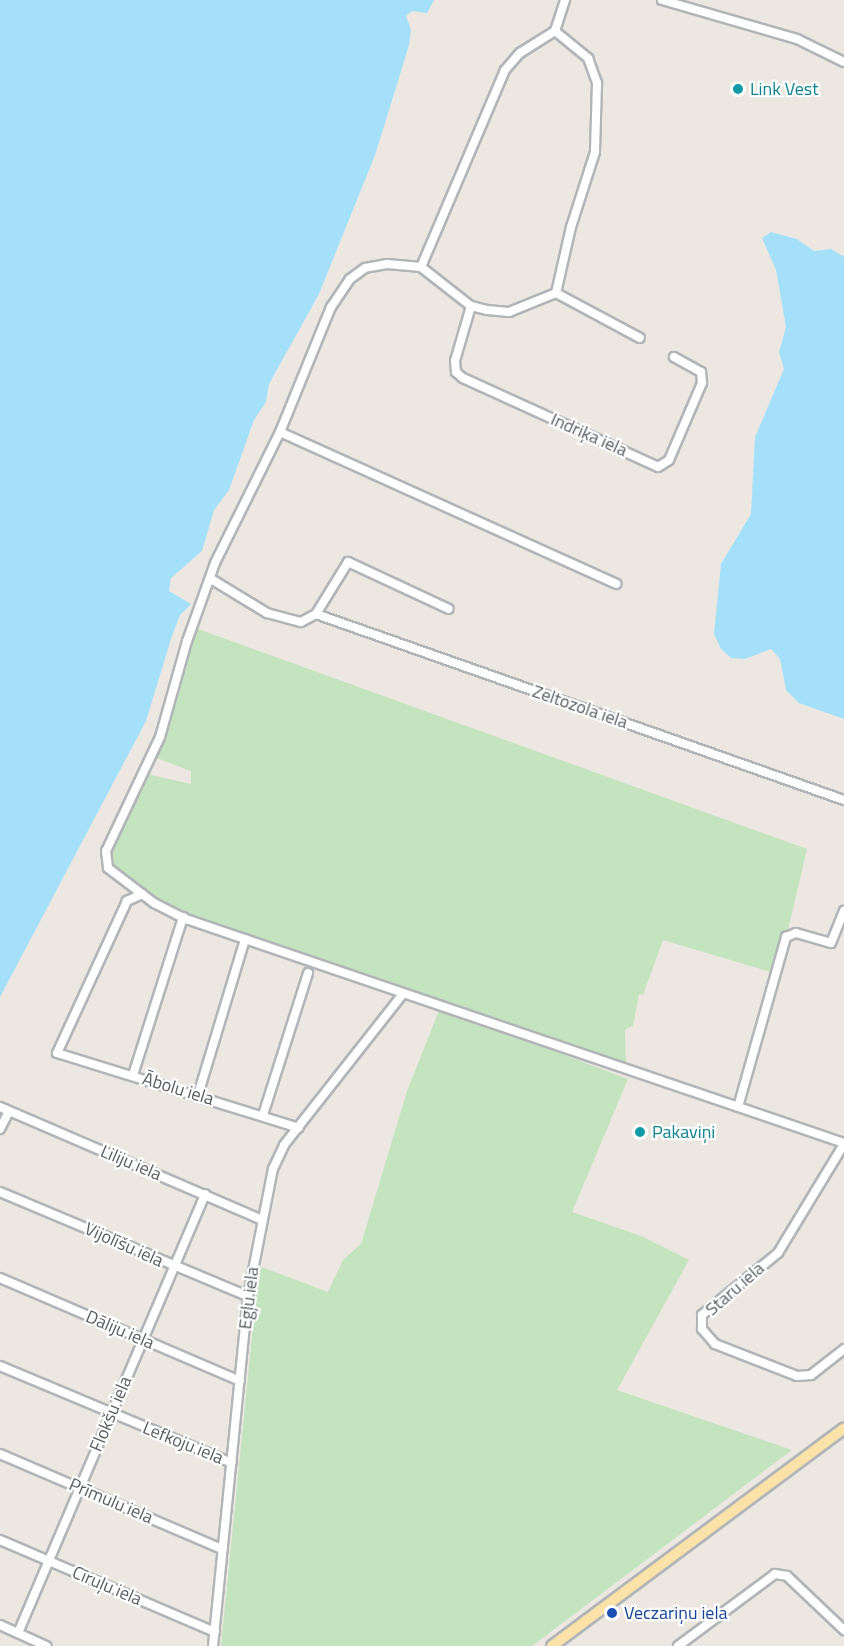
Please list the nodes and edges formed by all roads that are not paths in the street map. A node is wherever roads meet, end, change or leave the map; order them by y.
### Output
1 (565, 0) edge
2 (662, 0) edge
3 (555, 31) junction
4 (844, 62) edge
5 (421, 267) junction
6 (556, 293) junction
7 (471, 306) junction
8 (640, 338) dead end
9 (674, 357) dead end
10 (280, 432) junction
11 (211, 579) junction
12 (616, 584) dead end
13 (449, 609) dead end
14 (316, 614) junction
15 (844, 800) edge
16 (142, 894) junction
17 (844, 911) edge
18 (183, 917) junction
19 (245, 939) junction
20 (308, 973) dead end
21 (403, 993) junction
22 (133, 1075) junction
23 (198, 1095) junction
24 (738, 1107) junction
25 (4, 1109) edge
26 (263, 1115) junction
27 (299, 1128) junction
28 (0, 1129) edge
29 (844, 1144) edge
30 (0, 1192) edge
31 (205, 1194) junction
32 (262, 1220) junction
33 (175, 1267) junction
34 (0, 1278) edge
35 (248, 1296) junction
36 (144, 1339) junction
37 (844, 1348) edge
38 (0, 1366) edge
39 (240, 1381) junction
40 (111, 1413) junction
41 (841, 1434) edge
42 (0, 1454) edge
43 (232, 1463) junction
44 (80, 1487) junction
45 (0, 1540) edge
46 (222, 1549) junction
47 (48, 1560) junction
48 (0, 1625) edge
49 (844, 1630) edge
50 (214, 1632) junction
51 (18, 1633) junction
52 (46, 1646) edge
53 (213, 1646) edge
54 (552, 1646) edge
55 (678, 1646) edge

1 - 3 street
2 - 4 street
3 - 5 street
3 - 6 street
5 - 7 street
5 - 10 street
6 - 7 street
6 - 8 street
7 - 9 street, Indriķa iela
10 - 11 street
10 - 12 street
11 - 14 street
11 - 16 street
13 - 14 street
14 - 15 street, Zeltozola iela
16 - 18 street
16 - 22 street, Ābolu iela
17 - 24 street
18 - 19 street
18 - 22 street
19 - 21 street
19 - 23 street
20 - 26 street
21 - 24 street
21 - 27 street, Egļu iela
22 - 23 street, Ābolu iela
23 - 26 street, Ābolu iela
24 - 29 street
25 - 28 street
25 - 31 street, Liliju iela
26 - 27 street, Ābolu iela
27 - 32 street, Egļu iela
29 - 37 street, Staru iela
30 - 33 street, Vijolīšu iela
31 - 32 street, Liliju iela
31 - 33 street, Flokšu iela
32 - 35 street, Egļu iela
33 - 35 street, Vijolīšu iela
33 - 36 street, Flokšu iela
34 - 36 street, Dāliju iela
35 - 39 street, Egļu iela
36 - 39 street, Dāliju iela
36 - 40 street, Flokšu iela
38 - 40 street, Lefkoju iela
39 - 43 street, Egļu iela
40 - 43 street, Lefkoju iela
40 - 44 street, Flokšu iela
41 - 54 main road
42 - 44 street, Prīmulu iela
43 - 46 street, Egļu iela
44 - 46 street, Prīmulu iela
44 - 47 street, Flokšu iela
45 - 47 street, Cīruļu iela
46 - 50 street, Egļu iela
47 - 50 street, Cīruļu iela
47 - 51 street, Flokšu iela
48 - 51 street
49 - 55 street
50 - 53 street, Egļu iela
51 - 52 street

